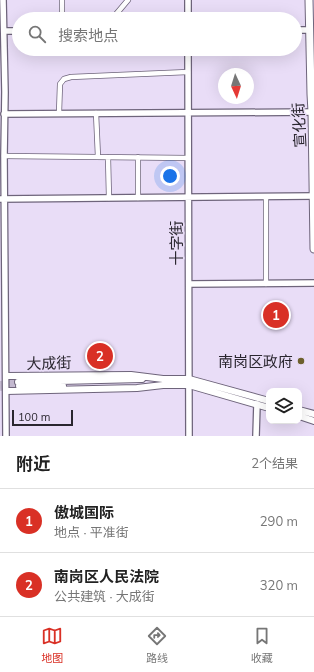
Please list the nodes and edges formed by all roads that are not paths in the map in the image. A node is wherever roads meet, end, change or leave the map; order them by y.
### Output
1 (3, 0) edge
2 (62, 0) edge
3 (128, 0) edge
4 (188, 0) edge
5 (309, 0) edge
6 (62, 12) edge
7 (118, 12) edge
8 (188, 12) edge
9 (302, 30) edge
10 (310, 30) junction
11 (4, 31) junction
12 (12, 31) edge
13 (188, 56) edge
14 (188, 72) junction
15 (314, 89) edge
16 (2, 92) edge
17 (313, 112) edge
18 (96, 113) junction
19 (188, 113) junction
20 (4, 114) junction
21 (59, 114) junction
22 (4, 156) junction
23 (98, 157) junction
24 (108, 157) junction
25 (138, 157) junction
26 (188, 158) junction
27 (314, 196) edge
28 (188, 197) junction
29 (266, 197) junction
30 (109, 198) junction
31 (138, 198) junction
32 (2, 199) edge
33 (314, 249) edge
34 (189, 284) junction
35 (266, 284) junction
36 (314, 284) edge
37 (6, 376) junction
38 (163, 382) junction
39 (189, 382) junction
40 (18, 384) tunnel mouth
41 (4, 388) edge
42 (266, 400) edge
43 (257, 404) junction
44 (266, 407) edge
45 (302, 411) edge
46 (314, 414) edge
47 (302, 417) edge
48 (314, 421) edge
49 (6, 436) edge
50 (189, 436) edge
51 (256, 436) edge

1 - 11 street
2 - 6 street
3 - 7 street
4 - 8 street
5 - 10 highway, 宣化街
9 - 10 street
10 - 17 highway, 宣化街
11 - 12 street
11 - 16 street
13 - 14 street, 十字街
14 - 19 street, 十字街
14 - 21 street
15 - 17 highway
16 - 20 street
17 - 19 street
17 - 27 highway, 宣化街
18 - 19 street
18 - 21 street
18 - 23 street
19 - 26 street, 十字街
20 - 21 street
20 - 22 street
22 - 23 street
22 - 32 street
23 - 24 street
24 - 25 street
24 - 30 street
25 - 26 street
25 - 31 street
26 - 28 street, 十字街
27 - 29 street
27 - 33 highway, 宣化街
28 - 29 street
28 - 31 street
28 - 34 street, 十字街
29 - 35 street
30 - 31 street
30 - 32 street
32 - 37 street
34 - 35 street
34 - 39 street, 十字街
35 - 36 street
37 - 38 main road, 大成街
37 - 41 street
38 - 39 main road, 大成街
38 - 40 main road, 大成街
38 - 41 main road, 大成街
39 - 42 main road, 大成街
39 - 43 main road, 大成街
39 - 50 street, 十字街
41 - 49 street
43 - 44 main road, 大成街
43 - 51 street
45 - 46 main road
47 - 48 main road

